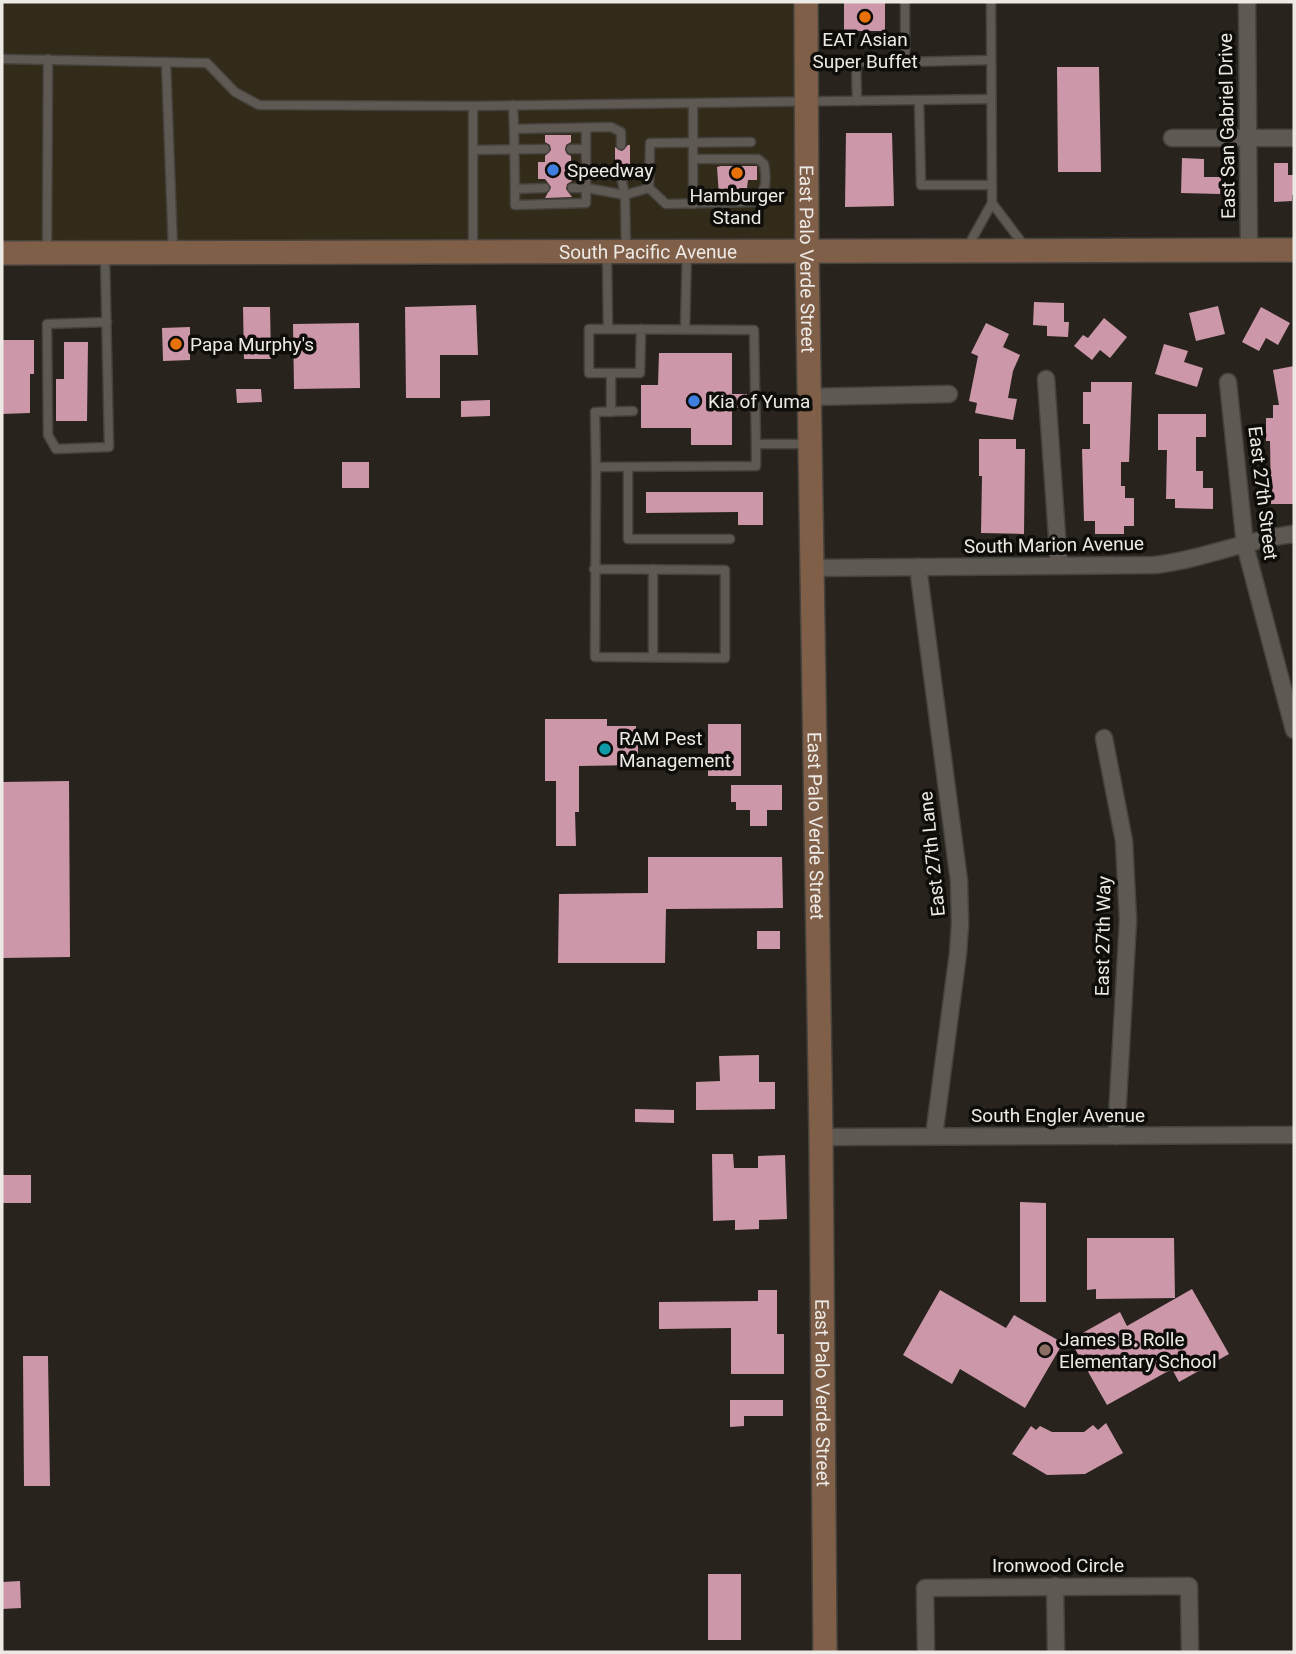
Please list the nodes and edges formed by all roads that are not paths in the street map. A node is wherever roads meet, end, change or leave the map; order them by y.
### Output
1 (806, 2) edge
2 (905, 2) edge
3 (991, 2) edge
4 (1247, 2) edge
5 (2, 59) edge
6 (48, 59) junction
7 (991, 60) junction
8 (166, 62) junction
9 (905, 62) junction
10 (991, 99) junction
11 (919, 100) junction
12 (857, 101) junction
13 (807, 102) junction
14 (693, 104) junction
15 (513, 105) junction
16 (472, 106) junction
17 (586, 128) junction
18 (514, 129) junction
19 (1172, 138) dead end
20 (1248, 138) junction
21 (1294, 138) edge
22 (693, 141) junction
23 (751, 142) dead end
24 (621, 145) dead end
25 (545, 149) dead end
26 (571, 149) dead end
27 (586, 149) junction
28 (473, 150) junction
29 (514, 150) junction
30 (693, 159) junction
31 (621, 177) dead end
32 (992, 185) junction
33 (545, 188) dead end
34 (572, 188) dead end
35 (587, 188) junction
36 (649, 188) junction
37 (515, 189) junction
38 (625, 195) junction
39 (992, 203) junction
40 (693, 204) junction
41 (966, 250) junction
42 (1028, 250) junction
43 (1249, 250) junction
44 (1294, 250) edge
45 (687, 251) junction
46 (807, 251) junction
47 (473, 252) junction
48 (617, 252) junction
49 (2, 253) edge
50 (47, 253) junction
51 (105, 253) junction
52 (173, 253) junction
53 (107, 322) junction
54 (608, 329) junction
55 (641, 329) junction
56 (685, 329) junction
57 (611, 373) junction
58 (1046, 379) dead end
59 (1228, 382) dead end
60 (949, 394) dead end
61 (809, 397) junction
62 (633, 411) dead end
63 (611, 412) junction
64 (756, 444) junction
65 (810, 444) junction
66 (596, 467) junction
67 (628, 467) junction
68 (1294, 534) edge
69 (730, 539) dead end
70 (1245, 545) junction
71 (1059, 565) junction
72 (918, 567) junction
73 (811, 568) junction
74 (594, 569) junction
75 (653, 569) junction
76 (653, 657) junction
77 (1294, 730) edge
78 (1104, 738) dead end
79 (1294, 1135) edge
80 (934, 1136) junction
81 (1116, 1136) junction
82 (821, 1137) junction
83 (1055, 1586) junction
84 (825, 1652) edge
85 (926, 1652) edge
86 (1056, 1652) edge
87 (1190, 1652) edge

1 - 13 street, East Palo Verde Street
2 - 9 lane
3 - 7 lane
4 - 20 street, East San Gabriel Drive
5 - 6 lane
6 - 8 lane
6 - 50 lane
7 - 9 lane
7 - 10 lane
8 - 16 lane
8 - 52 lane
9 - 12 lane
10 - 11 lane
10 - 32 lane
11 - 12 lane
11 - 32 lane
12 - 13 lane
13 - 14 lane
13 - 46 street, East Palo Verde Street
14 - 15 lane
14 - 22 lane
15 - 16 lane
15 - 18 lane
16 - 28 lane
17 - 18 lane
17 - 24 lane
17 - 27 lane
18 - 29 lane
19 - 20 street
20 - 21 street
20 - 43 street, East San Gabriel Drive
22 - 23 lane
22 - 30 lane
22 - 36 lane
25 - 29 lane
26 - 27 lane
27 - 35 lane
28 - 29 lane
28 - 47 lane
29 - 37 lane
30 - 40 lane
30 - 40 lane
31 - 38 lane
32 - 39 lane
33 - 37 lane
34 - 35 lane
35 - 37 lane
35 - 38 lane
36 - 38 lane
36 - 40 lane
38 - 48 lane
39 - 41 lane
39 - 42 lane
41 - 42 street, South Pacific Avenue
41 - 46 street, South Pacific Avenue
42 - 43 street, South Pacific Avenue
43 - 44 street, South Pacific Avenue
45 - 46 street, South Pacific Avenue
45 - 48 street, South Pacific Avenue
45 - 56 lane
46 - 61 street, East Palo Verde Street
47 - 48 street, South Pacific Avenue
47 - 52 street, South Pacific Avenue
48 - 54 lane
49 - 50 street, South Pacific Avenue
50 - 51 street, South Pacific Avenue
51 - 52 street, South Pacific Avenue
51 - 53 lane
53 - 53 lane
54 - 55 lane
54 - 57 lane
55 - 56 lane
55 - 57 lane
56 - 64 lane
57 - 63 lane
58 - 71 street
59 - 70 street, East 27th Street
60 - 61 street
61 - 65 street, East Palo Verde Street
62 - 63 lane
63 - 66 lane
64 - 65 lane
64 - 67 lane
65 - 73 street, East Palo Verde Street
66 - 67 lane
66 - 74 lane
67 - 69 lane
68 - 70 street, South Marion Avenue
70 - 71 street, South Marion Avenue
70 - 77 street, East 27th Street
71 - 72 street, South Marion Avenue
72 - 73 street, South Marion Avenue
72 - 80 street, East 27th Lane
73 - 82 street, East Palo Verde Street
74 - 75 lane
74 - 76 lane
75 - 76 lane
75 - 76 lane
78 - 81 street, East 27th Way
79 - 81 street, South Engler Avenue
80 - 81 street, South Engler Avenue
80 - 82 street, South Engler Avenue
82 - 84 street, East Palo Verde Street
83 - 85 street, Ironwood Circle
83 - 86 street
83 - 87 street, Ironwood Circle

